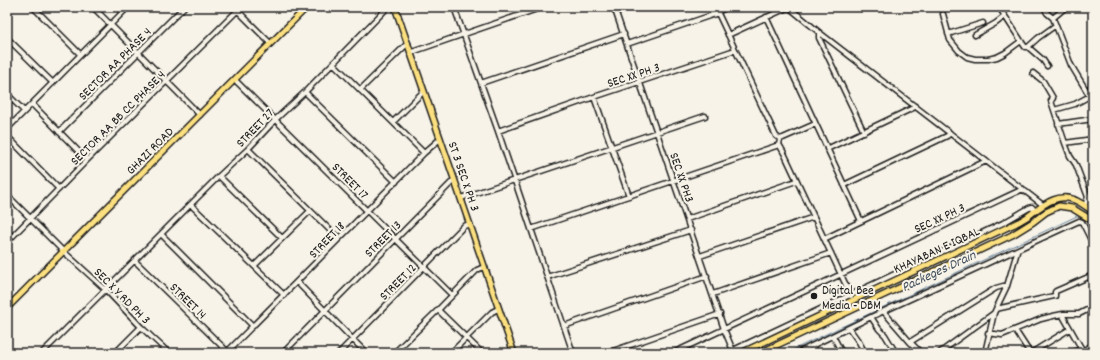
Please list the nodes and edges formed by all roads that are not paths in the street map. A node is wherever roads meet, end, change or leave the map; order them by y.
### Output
1 (33, 7) edge
2 (92, 7) edge
3 (128, 7) edge
4 (184, 7) edge
5 (234, 7) edge
6 (307, 7) edge
7 (388, 7) edge
8 (395, 7) edge
9 (454, 7) edge
10 (542, 7) edge
11 (614, 7) edge
12 (715, 7) edge
13 (728, 7) edge
14 (789, 7) edge
15 (999, 7) edge
16 (1044, 7) edge
17 (1066, 7) edge
18 (239, 9) edge
19 (717, 12) junction
20 (943, 14) dead end
21 (1005, 16) junction
22 (766, 17) junction
23 (1053, 18) junction
24 (983, 23) dead end
25 (110, 25) junction
26 (1056, 25) junction
27 (820, 32) junction
28 (465, 34) junction
29 (624, 34) junction
30 (948, 34) junction
31 (728, 35) junction
32 (975, 35) dead end
33 (7, 38) edge
34 (1021, 41) junction
35 (408, 43) junction
36 (270, 44) junction
37 (627, 44) junction
38 (1028, 47) junction
39 (735, 50) junction
40 (412, 52) junction
41 (138, 53) junction
42 (80, 54) junction
43 (333, 63) junction
44 (1047, 66) dead end
45 (1033, 73) dead end
46 (1093, 79) edge
47 (235, 80) junction
48 (166, 82) junction
49 (640, 82) junction
50 (53, 83) junction
51 (481, 83) junction
52 (360, 90) junction
53 (424, 91) junction
54 (305, 92) junction
55 (7, 94) edge
56 (1088, 95) junction
57 (594, 97) junction
58 (32, 104) junction
59 (915, 106) junction
60 (1054, 110) junction
61 (24, 111) junction
62 (200, 115) junction
63 (705, 116) dead end
64 (276, 119) junction
65 (1093, 119) edge
66 (393, 122) junction
67 (815, 124) junction
68 (1058, 124) junction
69 (7, 129) edge
70 (498, 131) junction
71 (59, 132) junction
72 (658, 132) junction
73 (864, 132) junction
74 (950, 133) junction
75 (7, 136) edge
76 (440, 139) junction
77 (780, 139) junction
78 (1093, 139) edge
79 (1065, 143) junction
80 (778, 145) junction
81 (612, 147) junction
82 (248, 149) junction
83 (827, 149) junction
84 (424, 153) junction
85 (87, 160) junction
86 (986, 161) junction
87 (219, 176) junction
88 (454, 180) junction
89 (514, 180) junction
90 (674, 180) junction
91 (796, 181) junction
92 (396, 182) junction
93 (844, 185) junction
94 (59, 189) junction
95 (1023, 189) junction
96 (7, 195) edge
97 (628, 196) junction
98 (461, 198) junction
99 (1044, 205) junction
100 (191, 206) junction
101 (1085, 206) junction
102 (310, 211) junction
103 (367, 211) junction
104 (1093, 211) edge
105 (814, 217) junction
106 (31, 218) junction
107 (687, 219) junction
108 (861, 221) junction
109 (1093, 221) edge
110 (470, 224) junction
111 (531, 229) junction
112 (690, 230) junction
113 (161, 234) junction
114 (282, 238) junction
115 (824, 238) junction
116 (339, 239) junction
117 (396, 239) junction
118 (7, 242) edge
119 (1093, 244) edge
120 (63, 250) junction
121 (1016, 250) junction
122 (831, 253) junction
123 (700, 256) junction
124 (135, 261) junction
125 (254, 266) junction
126 (484, 266) junction
127 (425, 267) junction
128 (840, 274) junction
129 (1093, 275) edge
130 (707, 276) junction
131 (547, 277) junction
132 (297, 282) junction
133 (1007, 286) junction
134 (106, 290) junction
135 (713, 294) junction
136 (284, 295) junction
137 (452, 295) junction
138 (852, 298) junction
139 (1093, 307) edge
140 (7, 308) edge
141 (498, 309) junction
142 (438, 310) junction
143 (325, 311) junction
144 (995, 311) junction
145 (884, 312) junction
146 (720, 314) junction
147 (1063, 314) junction
148 (871, 317) junction
149 (253, 326) junction
150 (564, 326) junction
151 (141, 327) junction
152 (849, 328) junction
153 (724, 329) junction
154 (1070, 329) junction
155 (1015, 330) junction
156 (782, 334) junction
157 (988, 334) junction
158 (833, 336) junction
159 (466, 337) junction
160 (352, 339) junction
161 (785, 341) junction
162 (910, 342) junction
163 (1093, 345) edge
164 (811, 346) junction
165 (985, 351) edge
166 (1082, 351) edge
167 (733, 352) edge
168 (42, 353) edge
169 (115, 353) edge
170 (169, 353) edge
171 (227, 353) edge
172 (283, 353) edge
173 (339, 353) edge
174 (366, 353) edge
175 (394, 353) edge
176 (451, 353) edge
177 (482, 353) edge
178 (514, 353) edge
179 (573, 353) edge
180 (608, 353) edge
181 (673, 353) edge
182 (727, 353) edge
183 (741, 353) edge
184 (760, 353) edge
185 (797, 353) edge
186 (817, 353) edge
187 (842, 353) edge
188 (865, 353) edge
189 (896, 353) edge
190 (921, 353) edge
191 (939, 353) edge
192 (980, 353) edge
193 (1031, 353) edge
194 (1073, 353) edge

1 - 42 street
2 - 25 street
3 - 25 street
4 - 41 street, SECTOR AA PHASE 4
5 - 18 street
6 - 36 main road, GHAZI ROAD
7 - 43 street, STREET 27
8 - 35 main road, ST 3 SEC X PH 3
9 - 28 street
10 - 28 street
11 - 29 street, SEC XX PH3
12 - 19 street
13 - 19 street
14 - 22 street
14 - 27 street
15 - 21 street
16 - 23 street
17 - 23 street
18 - 36 street
18 - 48 street, SECTOR AA BB CC PHASE 4
19 - 31 street
19 - 37 street
20 - 30 street
21 - 32 street
21 - 34 street
22 - 31 street
22 - 67 street
23 - 26 street
24 - 30 street
25 - 41 street
25 - 42 street
26 - 38 street
26 - 56 street
27 - 59 street
27 - 73 street
28 - 40 street
28 - 51 street
29 - 37 street, SEC XX PH3
29 - 51 street
30 - 34 street
31 - 39 street
33 - 50 street
34 - 38 street
35 - 40 main road, ST 3 SEC X PH 3
35 - 52 street
36 - 47 main road, GHAZI ROAD
37 - 49 street, SEC XX PH3
38 - 44 street
39 - 49 street, SEC XX PH 3
39 - 77 street
40 - 53 main road, ST 3 SEC X PH 3
41 - 48 street
41 - 71 street, SECTOR AA PHASE 4
42 - 50 street
43 - 52 street
43 - 54 street, STREET 27
45 - 60 street
46 - 56 street
47 - 62 main road, GHAZI ROAD
47 - 64 street, STREET 17
48 - 62 street
48 - 85 street, SECTOR AA BB CC PHASE 4
49 - 57 street, SEC XX PH 3
49 - 72 street, SEC XX PH3
50 - 58 street
51 - 70 street
52 - 66 street
53 - 66 street
53 - 76 main road, ST 3 SEC X PH 3
54 - 64 street, STREET 27
54 - 92 street
55 - 61 street
56 - 60 street
57 - 70 street, SEC XX PH 3
57 - 81 street
58 - 61 street
58 - 71 street
59 - 73 street
59 - 74 street
60 - 68 street
61 - 69 street
62 - 120 main road, GHAZI ROAD
63 - 72 street
64 - 82 street, STREET 27
64 - 103 street, STREET 17
65 - 68 street
66 - 84 street
67 - 77 street
67 - 83 street
68 - 79 street
70 - 89 street
71 - 85 street
72 - 81 street
72 - 90 street, SEC XX PH3
73 - 83 street
74 - 86 street
74 - 93 street
75 - 94 street
76 - 84 street, STREET 18
76 - 88 main road, ST 3 SEC X PH 3
77 - 80 street
78 - 79 street
79 - 101 street
80 - 90 street
80 - 91 street
81 - 89 street
81 - 97 street
82 - 87 street, STREET 27
82 - 102 street
83 - 93 street
84 - 92 street, STREET 18
85 - 94 street, SECTOR AA BB CC PHASE 4
86 - 95 street
86 - 108 street
87 - 100 street, STREET 27
87 - 114 street
88 - 98 main road, ST 3 SEC X PH 3
88 - 117 street, STREET 13
89 - 98 street
89 - 111 street
90 - 97 street
90 - 107 street, SEC XX PH3
91 - 105 street
91 - 107 street
92 - 103 street, STREET 18
93 - 108 street
94 - 106 street, SECTOR AA BB CC PHASE 4
95 - 99 street
95 - 128 street, SEC XX PH 3
96 - 106 street, SEC X Y RD PH 3
97 - 111 street
98 - 110 main road, ST 3 SEC X PH 3
99 - 101 main road, KHAYABAN E IQBAL
99 - 138 main road, KHAYABAN E IQBAL
100 - 113 street, STREET 27
100 - 125 street
101 - 104 main road, KHAYABAN E IQBAL
102 - 114 street
102 - 116 street
103 - 116 street, STREET 18
103 - 117 street, STREET 17
105 - 115 street
105 - 123 street
106 - 118 street, SECTOR AA BB CC PHASE 4
106 - 120 street, SEC X Y RD PH 3
107 - 112 street, SEC XX PH3
108 - 115 street
109 - 161 main road
110 - 126 main road, ST 3 SEC X PH 3
110 - 127 street, STREET 12
111 - 131 street
112 - 123 street, SEC XX PH3
112 - 131 street
113 - 124 street, STREET 27
113 - 149 street
114 - 125 street
115 - 122 street
116 - 132 street, STREET 18
117 - 127 street, STREET 17
117 - 143 street, STREET 13
119 - 121 street
120 - 134 street, SEC X Y RD PH 3
120 - 140 main road, GHAZI ROAD
121 - 133 street
121 - 145 street
122 - 128 street
122 - 135 street
123 - 130 street, SEC XX PH3
124 - 134 street, STREET 27
124 - 171 street, STREET 14
125 - 136 street
126 - 137 street
126 - 141 main road, ST 3 SEC X PH 3
127 - 137 street, STREET 17
127 - 160 street, STREET 12
128 - 138 street
128 - 153 street, SEC XX PH 3
129 - 144 street
130 - 135 street, SEC XX PH3
130 - 150 street
131 - 150 street
132 - 136 street, STREET 18
132 - 143 street
133 - 144 street
133 - 162 street
134 - 151 street, SEC X Y RD PH 3
134 - 168 street, STREET 27
135 - 146 street, SEC XX PH3
136 - 149 street, STREET 18
137 - 142 street
138 - 156 main road, KHAYABAN E IQBAL
138 - 167 street
139 - 147 street
141 - 159 street
141 - 178 main road, ST 3 SEC X PH 3
142 - 159 street
142 - 175 street
143 - 160 street
143 - 172 street, STREET 13
144 - 157 street
144 - 191 street
145 - 148 street
145 - 162 street
146 - 153 street, SEC XX PH3
146 - 180 street
147 - 154 street
147 - 155 street
148 - 152 street
148 - 189 street
149 - 171 street, STREET 18
150 - 179 street
151 - 169 street
151 - 170 street, SEC X Y RD PH 3
152 - 158 street
152 - 188 street
153 - 167 street, SEC XX PH3
153 - 181 street, SEC XX PH 3
154 - 166 street
154 - 193 street
155 - 157 street
155 - 193 street
156 - 161 main road
156 - 183 main road, KHAYABAN E IQBAL
157 - 165 street
158 - 164 street
158 - 187 street
159 - 176 street
159 - 177 street
160 - 173 street, STREET 12
160 - 174 street
161 - 184 main road
162 - 190 street
163 - 166 street
164 - 185 street
164 - 186 street
165 - 192 street
166 - 194 street
167 - 182 street

